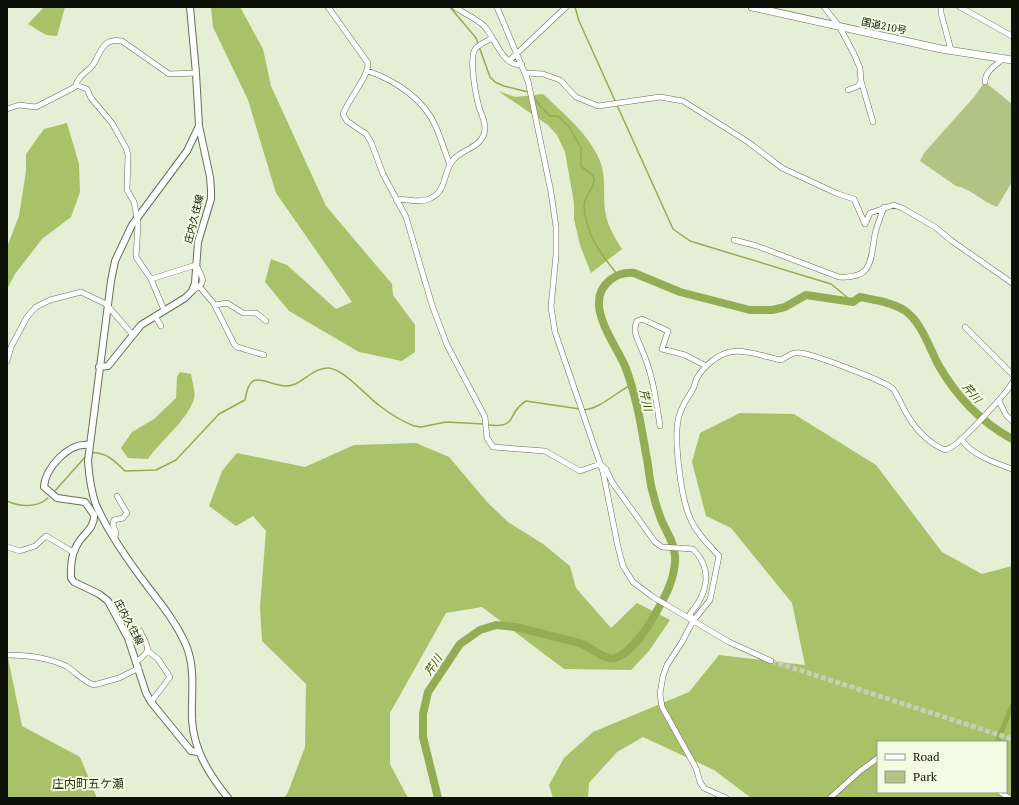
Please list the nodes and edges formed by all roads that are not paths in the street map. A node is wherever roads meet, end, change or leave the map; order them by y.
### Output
1 (190, 7) edge
2 (328, 7) edge
3 (455, 7) edge
4 (497, 7) edge
5 (566, 7) edge
6 (752, 7) edge
7 (824, 7) edge
8 (941, 7) edge
9 (960, 7) edge
10 (839, 26) junction
11 (1012, 36) edge
12 (492, 38) junction
13 (951, 50) junction
14 (517, 52) junction
15 (1003, 59) junction
16 (509, 60) junction
17 (1012, 60) edge
18 (522, 65) junction
19 (368, 71) junction
20 (196, 73) junction
21 (525, 73) junction
22 (862, 81) junction
23 (984, 82) dead end
24 (76, 85) junction
25 (848, 90) dead end
26 (7, 109) edge
27 (873, 122) dead end
28 (199, 126) junction
29 (450, 165) junction
30 (396, 200) junction
31 (884, 208) junction
32 (137, 219) junction
33 (734, 240) dead end
34 (196, 265) junction
35 (151, 279) junction
36 (1012, 283) edge
37 (200, 287) junction
38 (192, 291) junction
39 (107, 306) junction
40 (215, 306) junction
41 (164, 310) junction
42 (155, 316) junction
43 (266, 321) dead end
44 (162, 326) dead end
45 (965, 328) dead end
46 (132, 334) junction
47 (264, 355) dead end
48 (7, 361) edge
49 (706, 366) junction
50 (99, 368) junction
51 (1012, 374) edge
52 (1012, 383) edge
53 (997, 403) junction
54 (1012, 421) edge
55 (660, 426) dead end
56 (961, 439) junction
57 (89, 445) junction
58 (600, 464) junction
59 (1012, 469) edge
60 (117, 496) dead end
61 (103, 518) junction
62 (94, 520) junction
63 (114, 537) junction
64 (7, 547) edge
65 (73, 552) junction
66 (693, 621) junction
67 (140, 631) dead end
68 (148, 651) junction
69 (7, 655) edge
70 (771, 660) tunnel mouth
71 (138, 664) junction
72 (151, 702) junction
73 (198, 752) junction
74 (877, 759) edge
75 (228, 798) edge
76 (726, 798) edge
77 (830, 798) edge

1 - 20 main road, 庄内久住線
2 - 19 street
3 - 12 street
4 - 14 street
5 - 14 street
6 - 10 highway, 国道210号
7 - 10 street
8 - 13 street
9 - 11 street
10 - 13 highway, 国道210号
10 - 22 street
12 - 16 street
12 - 29 street
13 - 15 highway, 国道210号
14 - 16 street
14 - 18 street
15 - 17 highway, 国道210号
15 - 23 street
16 - 18 street
18 - 21 street
19 - 29 street
19 - 30 street
20 - 24 street
20 - 28 main road, 庄内久住線
21 - 31 street
21 - 58 street
22 - 25 street
22 - 27 street
24 - 26 street
24 - 32 street
28 - 32 main road, 庄内久住線
28 - 34 main road, 庄内久住線
29 - 30 street
30 - 58 street
31 - 33 street
31 - 36 street
32 - 35 street
32 - 39 main road, 庄内久住線
34 - 35 street
34 - 37 street
34 - 38 main road, 庄内久住線
35 - 41 street
37 - 38 street
37 - 40 street
38 - 41 main road
39 - 46 street
39 - 48 street
39 - 50 main road, 庄内久住線
40 - 43 street
40 - 47 street
41 - 42 main road
42 - 44 street
42 - 46 main road
45 - 51 street
46 - 50 main road
49 - 55 street
49 - 56 street
49 - 66 street
50 - 57 main road, 庄内久住線
52 - 53 street
53 - 54 street
53 - 56 street
56 - 59 street
57 - 61 main road, 庄内久住線
57 - 62 main road
58 - 66 street
58 - 66 street
60 - 63 street
61 - 62 street
61 - 63 main road, 庄内久住線
62 - 65 main road, 庄内久住線
63 - 73 main road, 庄内久住線
64 - 65 street
65 - 71 main road, 庄内久住線
66 - 70 street
66 - 76 street
67 - 68 street
68 - 71 street
68 - 72 street
69 - 71 street
71 - 72 main road, 庄内久住線
72 - 73 main road, 庄内久住線
73 - 75 main road, 庄内久住線
74 - 77 street

